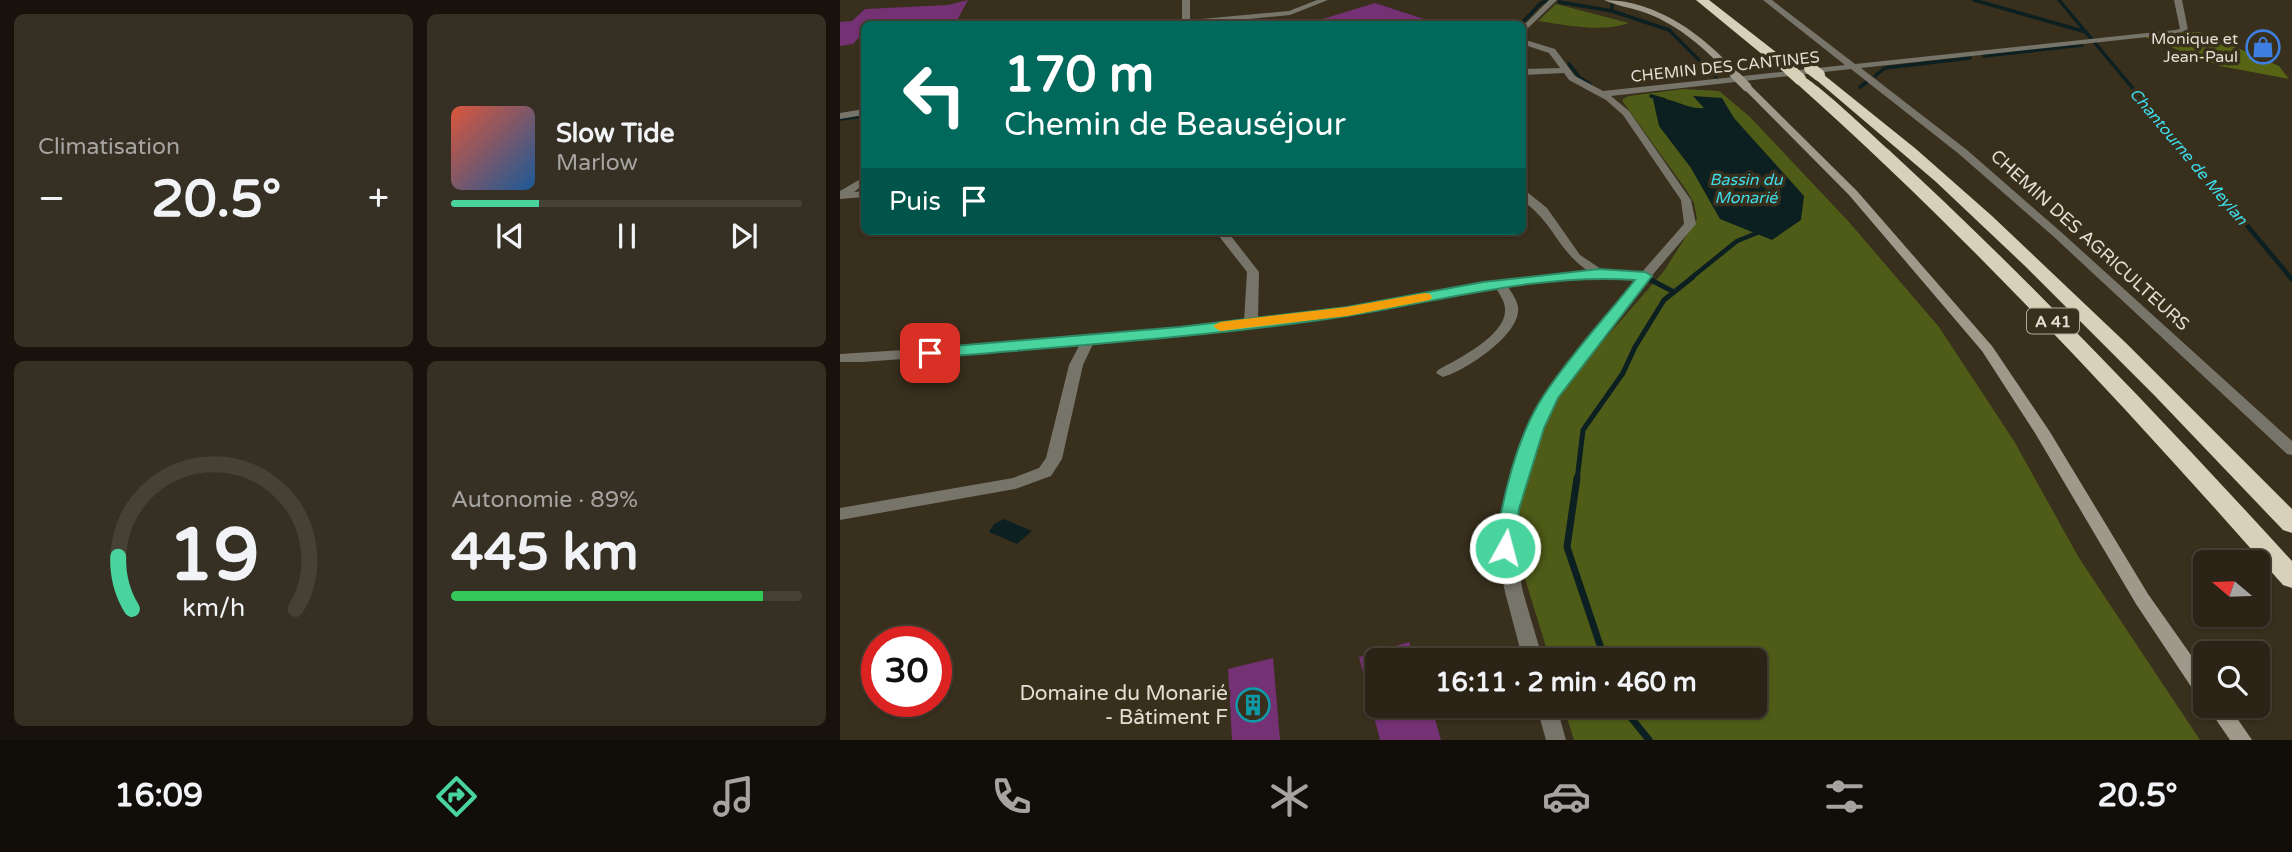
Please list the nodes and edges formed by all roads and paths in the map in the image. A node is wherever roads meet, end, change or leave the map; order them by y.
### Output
1 (1186, 0) edge
2 (1324, 0) edge
3 (1553, 0) edge
4 (1608, 0) edge
5 (1702, 0) edge
6 (1721, 0) edge
7 (1767, 0) edge
8 (2178, 0) edge
9 (1186, 21) edge
10 (1207, 21) edge
11 (1526, 29) edge
12 (1762, 30) dead end
13 (1526, 42) edge
14 (1856, 68) junction
15 (1564, 70) junction
16 (1804, 70) junction
17 (1526, 72) edge
18 (1599, 94) junction
19 (861, 112) edge
20 (840, 116) edge
21 (861, 182) edge
22 (861, 194) edge
23 (840, 196) edge
24 (1526, 197) edge
25 (1225, 235) edge
26 (1599, 273) junction
27 (1645, 276) junction
28 (1500, 284) junction
29 (1251, 322) junction
30 (1088, 341) junction
31 (840, 358) edge
32 (1443, 373) dead end
33 (2292, 450) edge
34 (840, 514) edge
35 (2292, 524) edge
36 (2292, 578) edge
37 (1530, 648) edge
38 (2193, 673) edge
39 (1550, 718) edge
40 (2226, 718) edge
41 (1556, 740) edge
42 (2242, 740) edge

1 - 9 street
2 - 10 street
3 - 11 street
4 - 38 main road, bridge
5 - 16 highway, A 41
6 - 12 highway
7 - 14 street, CHEMIN DES CANTINES
8 - 14 street, CHEMIN DES CANTINES
13 - 15 street
14 - 18 street, CHEMIN DES CANTINES
14 - 33 street, CHEMIN DES AGRICULTEURS
15 - 17 street
15 - 18 street
16 - 35 highway, A 41
16 - 36 highway, A 41
18 - 27 street
19 - 20 street
21 - 23 street
22 - 23 street
24 - 26 street
25 - 29 street
26 - 27 street
26 - 28 street
27 - 37 street
28 - 29 street
28 - 32 street
29 - 30 street
30 - 31 street
30 - 34 street
39 - 41 street
40 - 42 main road

